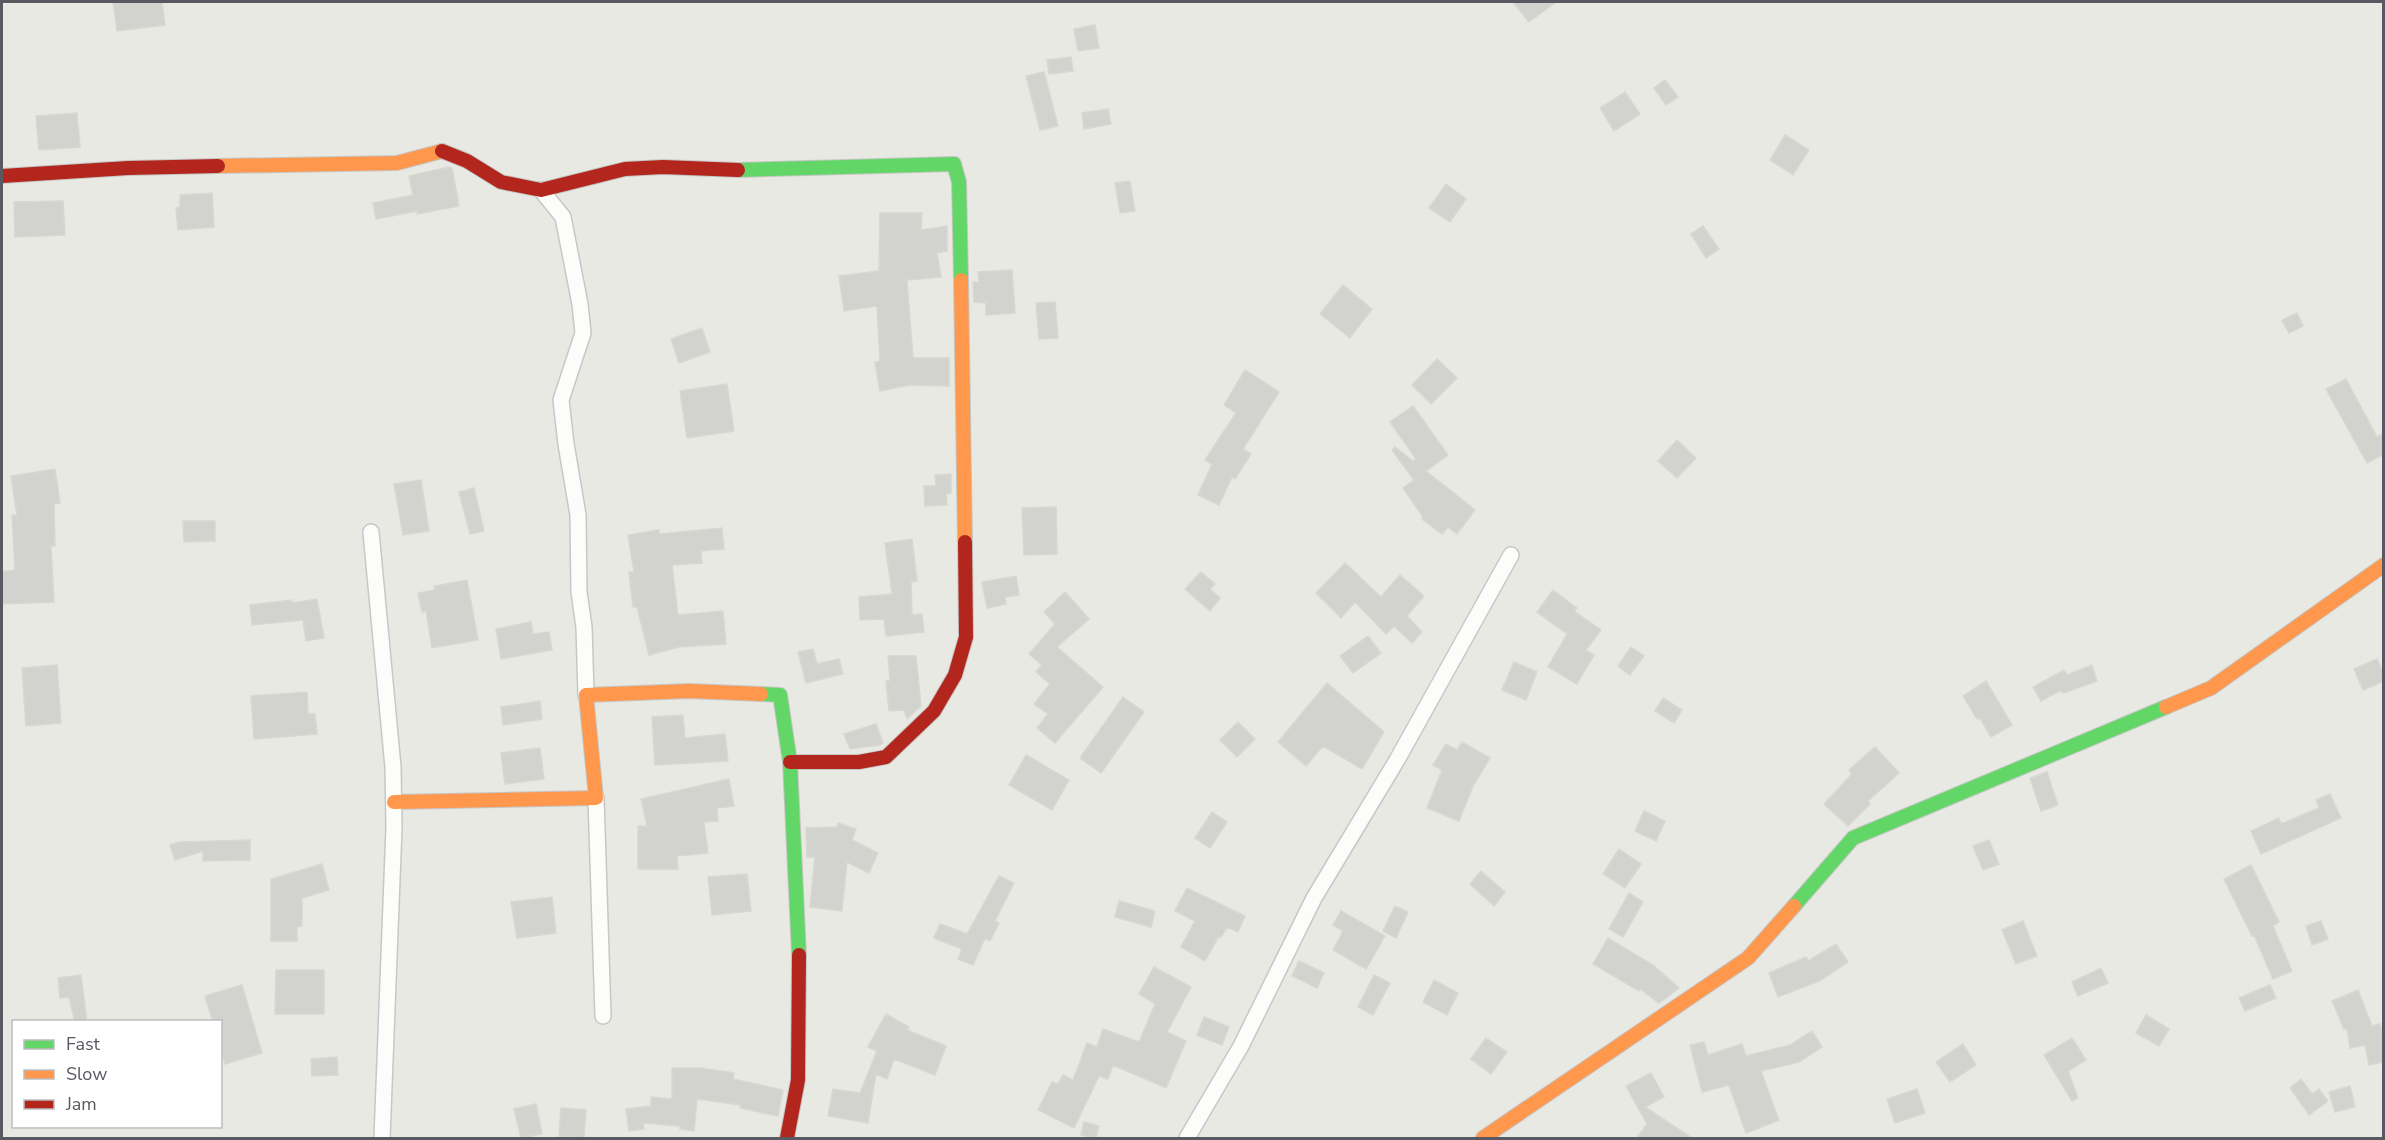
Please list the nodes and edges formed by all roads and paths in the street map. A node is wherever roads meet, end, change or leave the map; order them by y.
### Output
1 (2, 176) edge
2 (541, 190) junction
3 (371, 532) dead end
4 (1511, 555) dead end
5 (2384, 565) edge
6 (586, 695) junction
7 (790, 762) junction
8 (596, 798) junction
9 (394, 802) junction
10 (603, 1016) dead end
11 (382, 1138) edge
12 (787, 1138) edge
13 (1187, 1138) edge
14 (1484, 1138) edge

1 - 2 street
2 - 6 street
2 - 7 street
3 - 9 street
4 - 13 street
5 - 14 street
6 - 7 street
6 - 8 street
7 - 12 street
8 - 9 street
8 - 10 street
9 - 11 street

